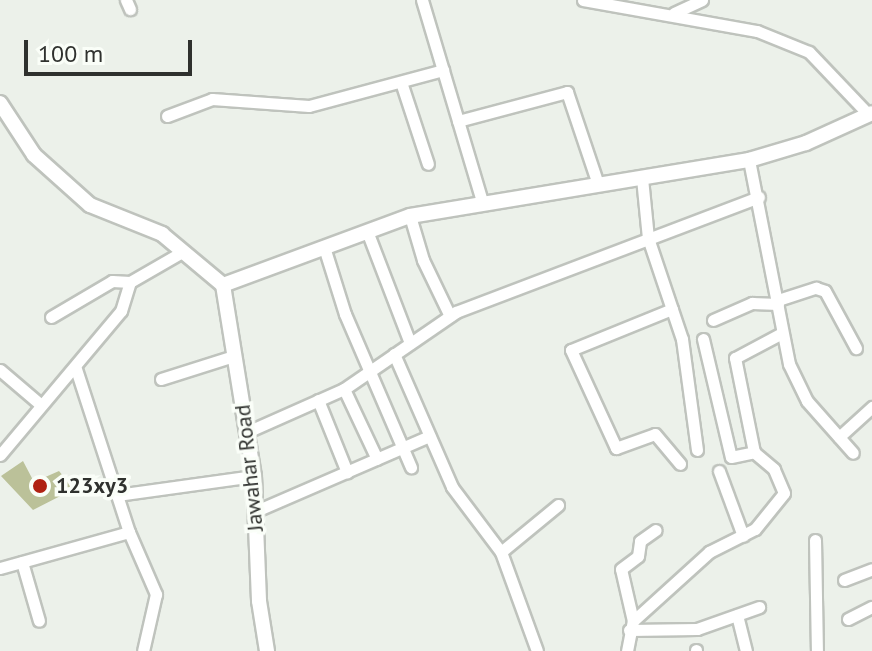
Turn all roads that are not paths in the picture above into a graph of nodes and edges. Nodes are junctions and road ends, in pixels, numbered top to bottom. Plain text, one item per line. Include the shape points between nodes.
1 (422, 0) edge
2 (583, 0) edge
3 (702, 0) edge
4 (639, 6) edge
5 (674, 13) junction
6 (443, 70) junction
7 (401, 82) junction
8 (0, 103) edge
9 (870, 114) edge
10 (167, 116) dead end
11 (458, 121) junction
12 (749, 160) junction
13 (428, 164) dead end
14 (642, 178) junction
15 (598, 184) junction
16 (759, 197) junction
17 (482, 201) junction
18 (410, 216) junction
19 (367, 231) junction
20 (648, 238) junction
21 (324, 247) junction
22 (184, 251) junction
23 (130, 282) junction
24 (223, 285) junction
25 (778, 302) junction
26 (672, 309) junction
27 (450, 316) junction
28 (51, 317) dead end
29 (713, 320) dead end
30 (782, 333) junction
31 (703, 339) dead end
32 (410, 343) junction
33 (856, 348) dead end
34 (394, 354) junction
35 (234, 356) junction
36 (76, 369) junction
37 (373, 369) junction
38 (0, 370) edge
39 (161, 379) dead end
40 (344, 389) junction
41 (318, 400) junction
42 (40, 404) junction
43 (872, 407) edge
44 (247, 432) junction
45 (429, 436) junction
46 (839, 437) junction
47 (402, 448) junction
48 (697, 450) dead end
49 (754, 452) junction
50 (853, 453) dead end
51 (0, 455) edge
52 (377, 459) junction
53 (680, 464) dead end
54 (411, 467) dead end
55 (719, 471) dead end
56 (347, 472) junction
57 (254, 476) junction
58 (117, 495) junction
59 (558, 505) dead end
60 (256, 511) junction
61 (656, 530) dead end
62 (129, 532) junction
63 (743, 536) junction
64 (815, 540) dead end
65 (501, 552) junction
66 (22, 562) junction
67 (0, 568) edge
68 (872, 569) edge
69 (844, 580) dead end
70 (759, 607) dead end
71 (872, 607) edge
72 (737, 615) junction
73 (848, 619) dead end
74 (39, 621) dead end
75 (631, 626) junction
76 (143, 651) edge
77 (267, 651) edge
78 (537, 651) edge
79 (627, 651) edge
80 (746, 651) edge
81 (817, 651) edge

1 - 6 street
2 - 4 street
3 - 5 street
4 - 5 street
5 - 9 street via 757,31 809,52
6 - 7 street
6 - 11 street
7 - 10 street via 309,106 212,99
7 - 13 street
8 - 22 street via 34,155 90,205 162,234
9 - 12 street via 806,143
11 - 15 street via 567,92
11 - 17 street
12 - 14 street
12 - 16 street
14 - 15 street
14 - 20 street
15 - 17 street
16 - 20 street
16 - 25 street
17 - 18 street
18 - 19 street
18 - 27 street via 423,260
19 - 21 street
19 - 32 street
20 - 26 street
20 - 27 street
21 - 24 street
21 - 37 street via 345,314
22 - 23 street
22 - 24 street
23 - 28 street via 106,284
23 - 36 street via 121,311
24 - 35 street, Jawahar Road
25 - 29 street via 752,303
25 - 30 street
25 - 33 street via 825,291
26 - 48 street via 682,339
26 - 53 street via 571,350 616,448 655,434
27 - 32 street
30 - 46 street via 797,383
30 - 49 street via 735,358
31 - 49 street via 731,457
32 - 34 street
34 - 37 street
34 - 45 street
35 - 39 street
35 - 44 street, Jawahar Road
36 - 42 street
36 - 58 street
37 - 40 street
37 - 47 street
38 - 42 street
40 - 41 street
40 - 52 street
41 - 44 street
41 - 56 street
42 - 51 street
43 - 46 street
44 - 57 street, Jawahar Road
45 - 47 street
45 - 65 street via 466,510
46 - 50 street
47 - 52 street
47 - 54 street
49 - 63 street via 774,469 784,493
52 - 56 street
55 - 63 street
56 - 60 street
57 - 58 street
57 - 60 street, Jawahar Road
58 - 62 street
59 - 65 street
60 - 77 street, Jawahar Road via 259,601
61 - 75 street via 640,541 638,556 621,569
62 - 66 street
62 - 76 street via 156,594
63 - 75 street via 709,552
64 - 81 street
65 - 78 street
66 - 67 street
66 - 74 street
68 - 69 street
70 - 72 street
71 - 73 street
72 - 75 street via 697,629
72 - 80 street
75 - 79 street

